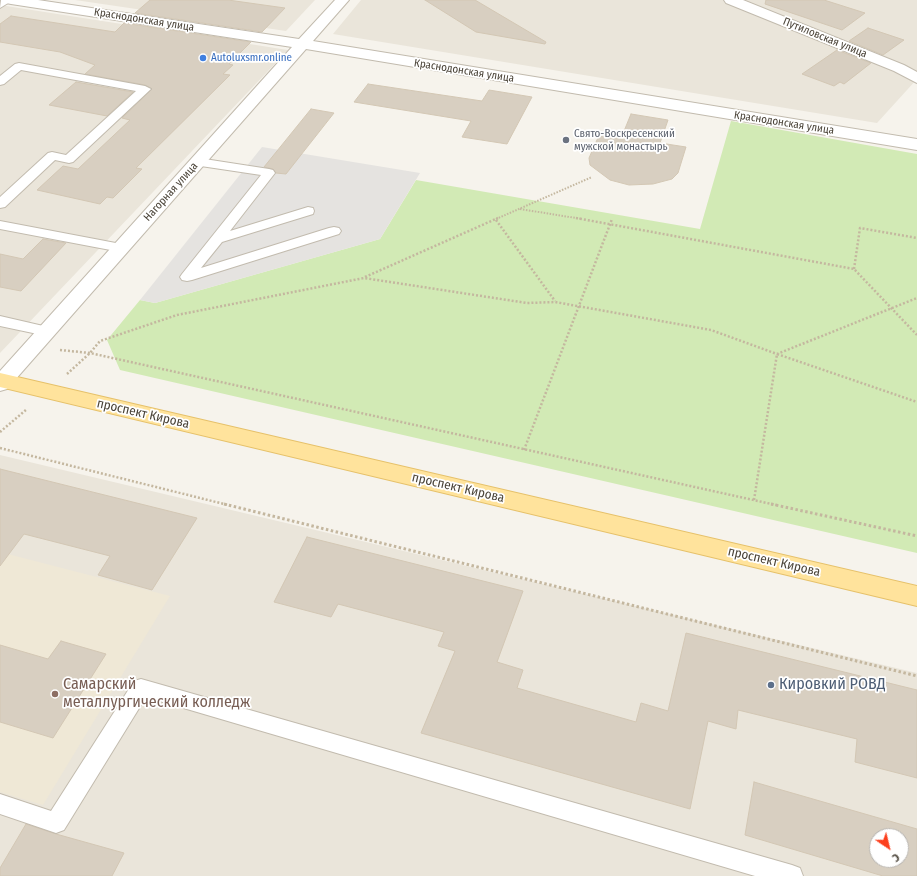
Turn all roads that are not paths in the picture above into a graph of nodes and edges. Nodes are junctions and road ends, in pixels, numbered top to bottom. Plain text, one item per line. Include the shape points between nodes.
1 (8, 0) edge
2 (12, 0) edge
3 (342, 0) edge
4 (731, 0) edge
5 (0, 5) edge
6 (303, 44) junction
7 (917, 78) edge
8 (0, 82) edge
9 (916, 144) edge
10 (198, 162) junction
11 (0, 204) edge
12 (308, 212) dead end
13 (0, 224) edge
14 (334, 231) dead end
15 (217, 239) junction
16 (121, 248) junction
17 (0, 321) edge
18 (47, 331) junction
19 (1, 381) edge
20 (917, 596) edge
21 (0, 804) edge
22 (792, 876) edge

1 - 5 lane
2 - 6 street, Краснодонская улица
3 - 6 street, Нагорная улица
4 - 7 street, Путиловская улица via 899,68
6 - 9 street, Краснодонская улица
6 - 10 street, Нагорная улица
8 - 11 lane via 20,66 145,89 69,159 52,156
10 - 15 lane via 269,173
10 - 16 street, Нагорная улица
12 - 15 lane
13 - 16 lane
14 - 15 lane via 187,277
16 - 18 street, Нагорная улица
17 - 18 lane
18 - 19 street, Нагорная улица
19 - 20 main road, проспект Кирова
21 - 22 lane via 56,823 141,687

